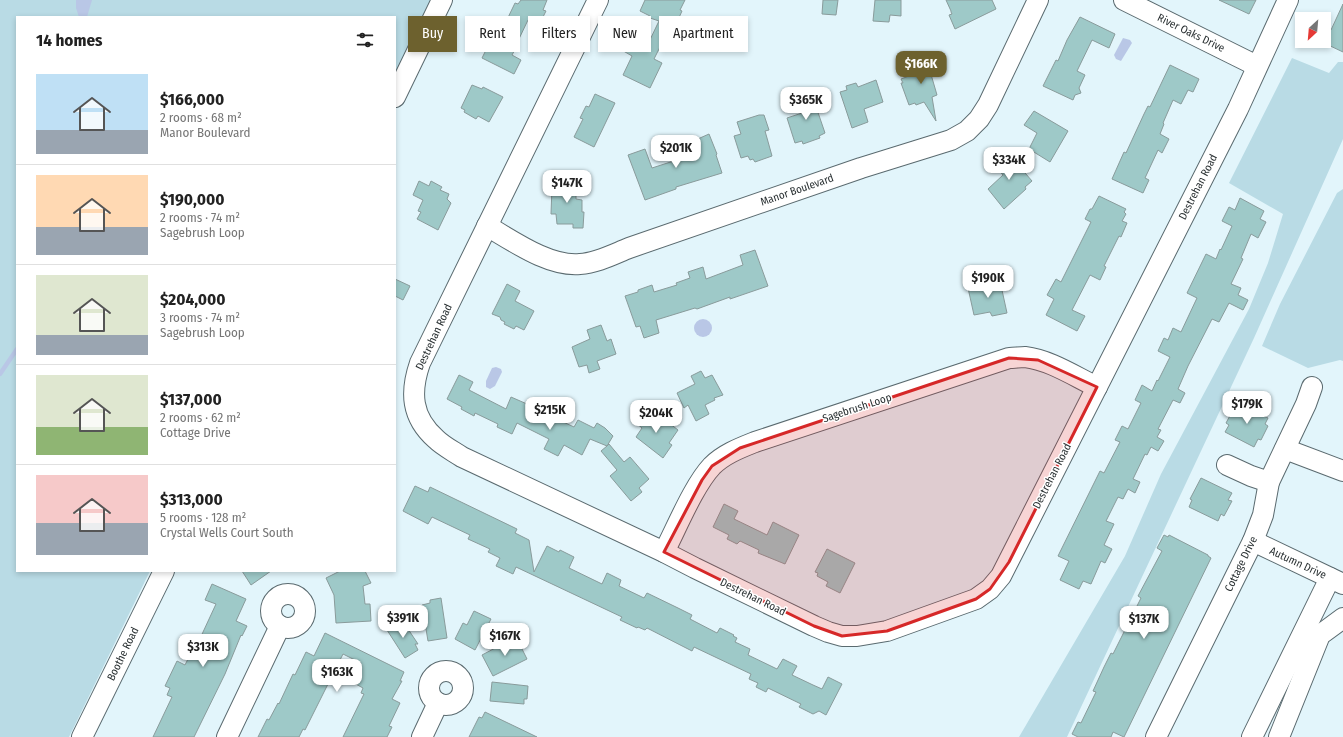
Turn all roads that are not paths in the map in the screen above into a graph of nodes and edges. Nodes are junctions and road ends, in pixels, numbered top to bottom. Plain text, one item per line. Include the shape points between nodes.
1 (442, 0) edge
2 (598, 0) edge
3 (1038, 0) edge
4 (1124, 0) edge
5 (1288, 0) edge
6 (1257, 66) junction
7 (396, 95) edge
8 (488, 226) junction
9 (1097, 387) junction
10 (1312, 387) dead end
11 (1285, 448) junction
12 (1227, 465) dead end
13 (1343, 471) edge
14 (1269, 482) junction
15 (1253, 541) junction
16 (664, 552) junction
17 (164, 572) edge
18 (1337, 581) edge
19 (1343, 618) edge
20 (280, 626) dead end
21 (438, 703) dead end
22 (82, 737) edge
23 (227, 737) edge
24 (422, 737) edge
25 (1156, 737) edge
26 (1252, 737) edge
27 (1279, 737) edge

1 - 7 street
2 - 8 street, Destrehan Road
3 - 8 street, Manor Boulevard via 979,120 952,140 861,168 601,259 580,264 558,263
4 - 6 street, River Oaks Drive
5 - 6 street, Destrehan Road
6 - 9 street, Destrehan Road via 1238,109
8 - 16 street, Destrehan Road via 420,363 415,379 414,396 425,428 436,440 462,457
9 - 16 street, Sagebrush Loop via 1038,360 1024,357 1009,358 755,442 725,456 712,466 693,495
9 - 16 street, Destrehan Road via 1001,576 990,589 976,599 887,631 842,636 814,626
10 - 11 street, Cottage Drive
11 - 13 street
11 - 14 street, Cottage Drive
12 - 14 street
14 - 15 street, Cottage Drive via 1263,515
15 - 18 street, Autumn Drive
15 - 25 street, Cottage Drive
17 - 22 street, Boothe Road
18 - 26 street
19 - 27 street via 1320,635
20 - 23 street
21 - 24 street

